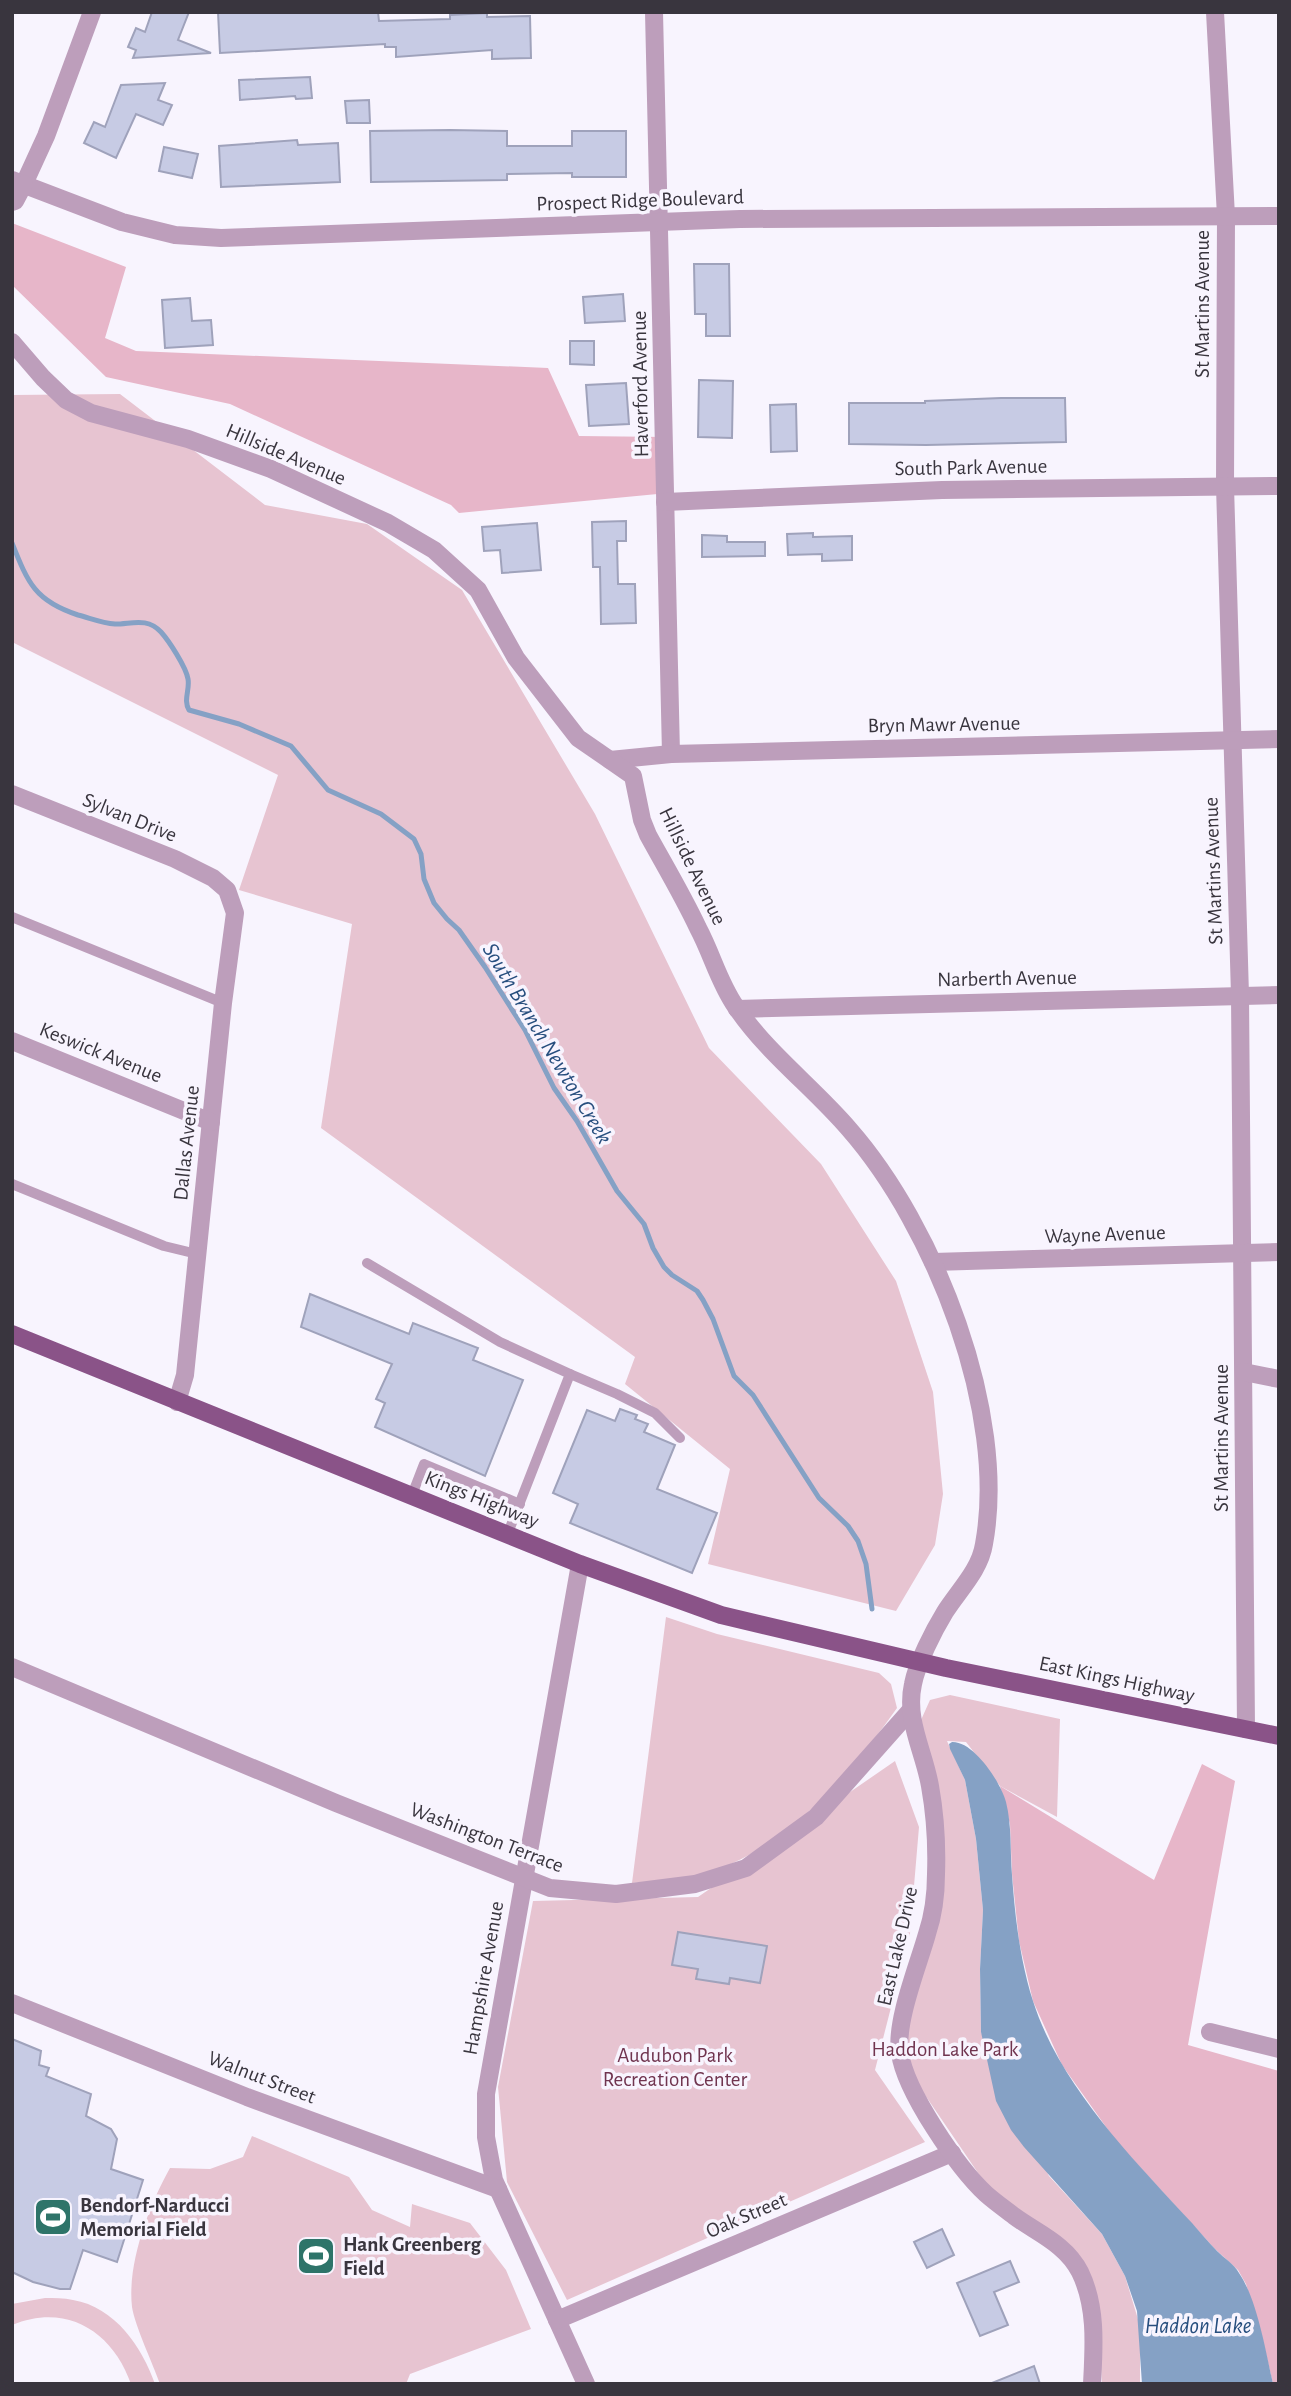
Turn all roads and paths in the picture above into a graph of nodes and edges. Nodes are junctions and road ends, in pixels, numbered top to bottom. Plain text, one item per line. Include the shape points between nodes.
1 (92, 12) edge
2 (654, 12) edge
3 (1215, 12) edge
4 (18, 182) edge
5 (12, 202) edge
6 (1226, 216) junction
7 (1279, 216) edge
8 (659, 222) junction
9 (14, 346) edge
10 (1224, 486) junction
11 (1279, 486) edge
12 (665, 502) junction
13 (1279, 739) edge
14 (1230, 740) junction
15 (671, 754) junction
16 (610, 760) junction
17 (12, 794) edge
18 (227, 890) joint
19 (12, 916) edge
20 (1240, 995) junction
21 (1279, 995) edge
22 (223, 1003) junction
23 (737, 1009) junction
24 (12, 1041) edge
25 (211, 1122) junction
26 (12, 1184) edge
27 (1279, 1252) edge
28 (1241, 1253) junction
29 (197, 1254) junction
30 (933, 1262) junction
31 (367, 1263) dead end
32 (12, 1334) edge
33 (1244, 1372) junction
34 (570, 1374) junction
35 (1279, 1379) edge
36 (177, 1402) junction
37 (680, 1438) dead end
38 (412, 1495) junction
39 (520, 1504) junction
40 (508, 1533) junction
41 (580, 1564) junction
42 (922, 1660) junction
43 (12, 1667) edge
44 (946, 1668) joint
45 (910, 1711) junction
46 (1246, 1729) junction
47 (1279, 1736) edge
48 (523, 1877) junction
49 (12, 2003) edge
50 (1210, 2032) dead end
51 (1279, 2049) edge
52 (952, 2153) junction
53 (498, 2189) junction
54 (557, 2320) junction
55 (586, 2384) edge
56 (1092, 2384) edge

1 - 4 street via 46,136
2 - 8 street, Haverford Avenue
3 - 6 street, St Martins Avenue
4 - 5 street
4 - 8 street, Prospect Ridge Boulevard via 121,222 175,235 221,238
6 - 7 street, Prospect Ridge Boulevard
6 - 8 street, Prospect Ridge Boulevard
6 - 10 street, St Martins Avenue
8 - 12 street, Haverford Avenue
9 - 16 street, Hillside Avenue via 66,400 91,413 188,439 271,469 435,550 478,590 516,658 578,738
10 - 11 street, South Park Avenue
10 - 12 street, South Park Avenue via 942,490
10 - 14 street, St Martins Avenue
12 - 15 street, Haverford Avenue
13 - 14 street, Bryn Mawr Avenue
14 - 15 street, Bryn Mawr Avenue
14 - 20 street, St Martins Avenue
15 - 16 street, Bryn Mawr Avenue
16 - 23 street, Hillside Avenue via 633,775 648,835
17 - 18 street, Sylvan Drive via 175,859
18 - 22 street, Dallas Avenue via 235,913
19 - 22 lane
20 - 21 street, Narberth Avenue
20 - 23 street, Narberth Avenue
20 - 28 street, St Martins Avenue
22 - 25 street, Dallas Avenue
23 - 30 street, Hillside Avenue via 850,1130 906,1210
24 - 25 street, Keswick Avenue
25 - 29 street, Dallas Avenue
26 - 29 lane via 164,1246
27 - 28 street, Wayne Avenue
28 - 30 street, Wayne Avenue
28 - 33 street, St Martins Avenue
29 - 36 street, Dallas Avenue via 185,1375
30 - 42 street, Hillside Avenue via 964,1342 982,1416 988,1514 984,1550
31 - 34 lane via 500,1342
32 - 36 main road, Kings Highway
33 - 35 street
33 - 46 street, St Martins Avenue
34 - 37 lane via 655,1413
34 - 39 lane
36 - 38 main road, Kings Highway
38 - 39 lane via 424,1464
38 - 40 main road, Kings Highway
39 - 40 lane
40 - 41 main road, Kings Highway
41 - 42 main road, Kings Highway via 721,1615
41 - 48 street, Hampshire Avenue
42 - 44 main road, Kings Highway
42 - 45 street, East Lake Drive via 913,1681
43 - 48 street, Washington Terrace
44 - 46 main road, East Kings Highway
45 - 48 street, Washington Terrace via 816,1817 746,1868 695,1884 616,1894 550,1888
45 - 52 street, East Lake Drive via 930,1786 936,1875 929,1928 905,2006 898,2048 904,2073
46 - 47 main road, East Kings Highway
48 - 53 street, Hampshire Avenue via 486,2094 486,2137
49 - 53 street, Walnut Street via 247,2097
50 - 51 street
52 - 54 street, Oak Street
52 - 56 street, East Lake Drive via 985,2193 1056,2242 1077,2267 1093,2315
53 - 54 street, Hampshire Avenue
54 - 55 street, Hampshire Avenue

